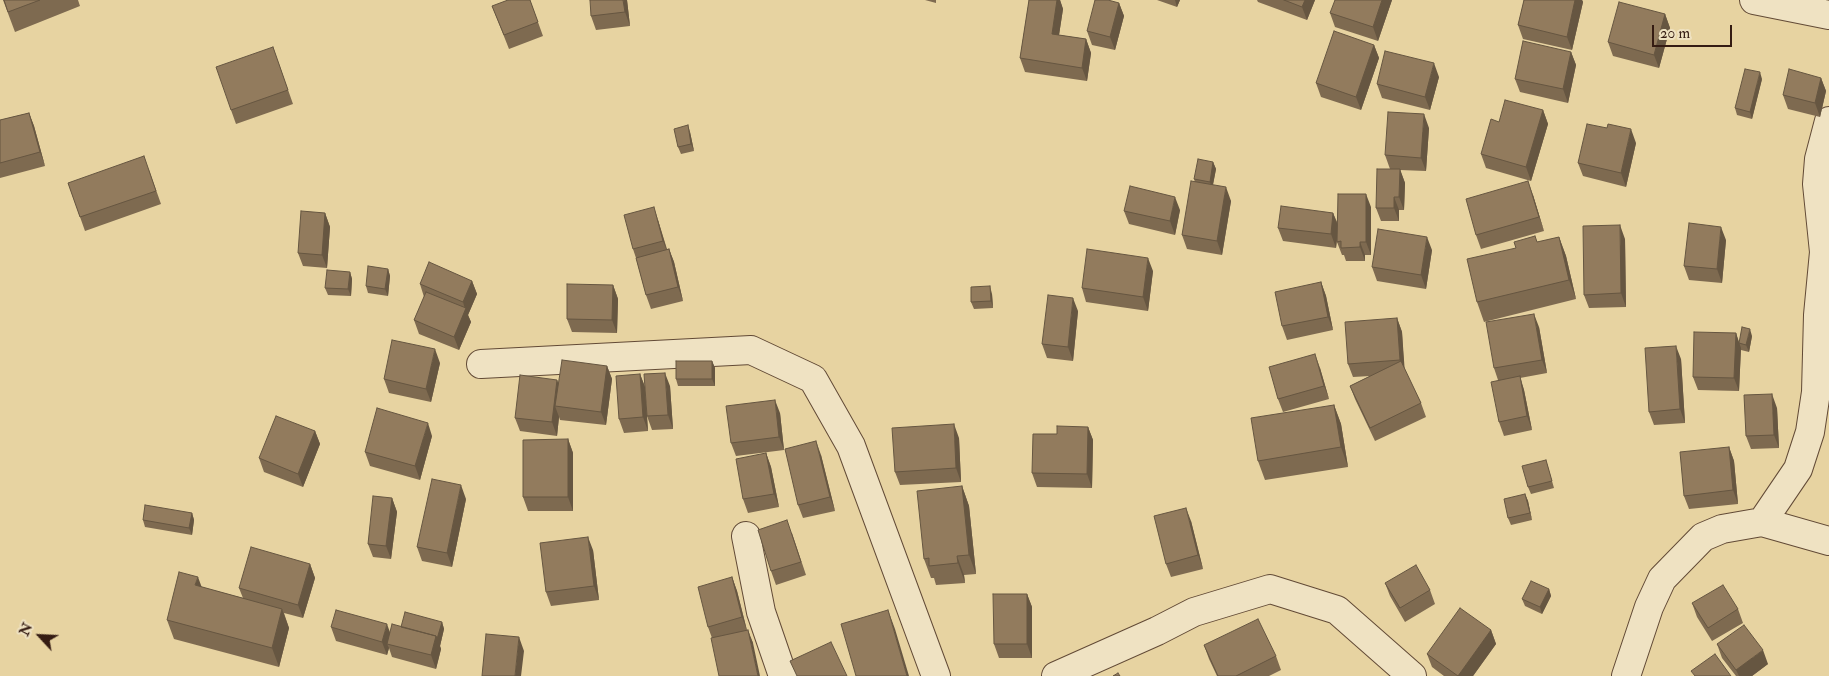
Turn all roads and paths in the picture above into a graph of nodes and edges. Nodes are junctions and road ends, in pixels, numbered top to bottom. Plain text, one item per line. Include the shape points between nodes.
1 (1754, 0) edge
2 (1829, 15) edge
3 (1829, 121) edge
4 (482, 364) dead end
5 (1762, 522) junction
6 (746, 536) dead end
7 (1829, 541) edge
8 (783, 676) edge
9 (936, 676) edge
10 (1056, 676) edge
11 (1412, 676) edge
12 (1626, 676) edge

1 - 2 street
3 - 5 street via 1819,159 1817,184 1824,252 1816,392 1810,432 1798,469
4 - 9 street via 751,350 813,379 851,446
5 - 7 street
5 - 12 street via 1722,529 1703,537 1662,579
6 - 8 street via 761,612
10 - 11 street via 1194,612 1270,590 1338,610

